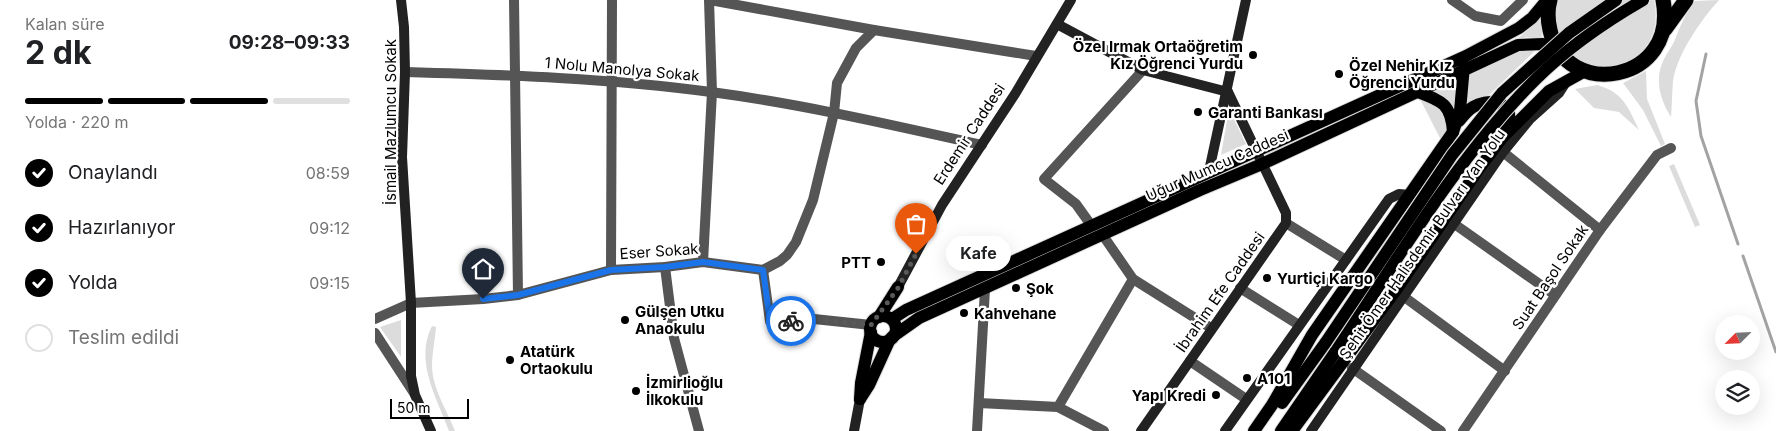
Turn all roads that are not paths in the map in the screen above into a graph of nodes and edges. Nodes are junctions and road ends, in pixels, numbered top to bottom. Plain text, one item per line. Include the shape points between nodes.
1 (401, 0) edge
2 (514, 0) edge
3 (612, 0) edge
4 (710, 0) edge
5 (1071, 0) edge
6 (1246, 0) edge
7 (1452, 0) edge
8 (1523, 0) edge
9 (1549, 0) edge
10 (1616, 0) edge
11 (1643, 0) edge
12 (1663, 0) edge
13 (1686, 0) edge
14 (1057, 24) junction
15 (874, 30) junction
16 (1664, 30) junction
17 (1559, 50) junction
18 (1037, 56) junction
19 (1466, 56) junction
20 (1143, 70) junction
21 (1464, 71) junction
22 (1585, 71) junction
23 (405, 72) junction
24 (515, 75) junction
25 (1566, 81) junction
26 (612, 82) junction
27 (712, 92) junction
28 (1228, 92) junction
29 (1418, 92) junction
30 (834, 113) junction
31 (1456, 126) junction
32 (1503, 137) junction
33 (982, 145) junction
34 (1671, 148) dead end
35 (1255, 150) junction
36 (1503, 152) junction
37 (1262, 164) junction
38 (1209, 171) junction
39 (1409, 195) junction
40 (1286, 223) junction
41 (1453, 223) junction
42 (1091, 225) junction
43 (1600, 230) junction
44 (1103, 234) junction
45 (1346, 260) junction
46 (703, 262) junction
47 (665, 267) junction
48 (611, 270) junction
49 (763, 270) junction
50 (1133, 279) junction
51 (898, 288) joint
52 (1241, 288) junction
53 (985, 289) junction
54 (518, 295) junction
55 (1555, 295) junction
56 (1403, 296) junction
57 (411, 303) junction
58 (375, 319) edge
59 (880, 322) junction
60 (1299, 325) junction
61 (1211, 328) junction
62 (375, 333) edge
63 (891, 338) junction
64 (1190, 361) junction
65 (1352, 368) junction
66 (1505, 371) junction
67 (415, 395) junction
68 (860, 399) junction
69 (1247, 399) junction
70 (979, 403) junction
71 (1057, 408) junction
72 (431, 431) edge
73 (699, 431) edge
74 (853, 431) edge
75 (977, 431) edge
76 (1104, 431) edge
77 (1141, 431) edge
78 (1225, 431) edge
79 (1254, 431) edge
80 (1262, 431) edge
81 (1281, 431) edge
82 (1292, 431) edge
83 (1311, 431) edge
84 (1441, 431) edge
85 (1463, 431) edge

1 - 23 street, İsmail Mazlumcu Sokak
2 - 24 street
3 - 26 street
4 - 15 street
4 - 27 street
5 - 14 street, Erdemir Caddesi
6 - 28 street
7 - 8 street via 1475,16 1501,21
9 - 17 highway via 1548,20
9 - 19 main road, Uğur Mumcu Caddesi via 1519,28
10 - 80 main road, bridge via 1569,34 1503,93 1452,156
11 - 81 main road, bridge via 1536,78 1491,127
12 - 16 highway
13 - 16 highway
14 - 18 street, Erdemir Caddesi
14 - 20 street
15 - 18 street
15 - 30 street via 846,63 837,83
16 - 22 highway via 1648,58 1636,67 1608,75
17 - 21 main road, Uğur Mumcu Caddesi via 1543,44 1517,45
17 - 22 highway
18 - 33 street, Erdemir Caddesi
19 - 21 main road
19 - 35 main road, Uğur Mumcu Caddesi
20 - 28 street
20 - 42 street via 1044,179 1076,204
21 - 29 main road, Uğur Mumcu Caddesi
21 - 31 main road
22 - 25 main road
23 - 24 street, 1 Nolu Manolya Sokak
23 - 57 street, İsmail Mazlumcu Sokak via 402,157
24 - 26 street, 1 Nolu Manolya Sokak
24 - 54 street
25 - 32 main road via 1549,91
25 - 36 street, Şehit Ömer Halisdemir Bulvarı Yan Yolu via 1559,93
26 - 27 street, 1 Nolu Manolya Sokak
26 - 48 street
27 - 30 street, 1 Nolu Manolya Sokak
27 - 46 street
28 - 35 street
28 - 38 street
29 - 31 main road via 1447,106
29 - 37 main road, Uğur Mumcu Caddesi
30 - 33 street
30 - 49 street via 813,200 796,242 787,255
31 - 32 main road via 1474,106 1491,101 1502,103 1509,120
31 - 39 main road
32 - 82 main road
33 - 51 street, Erdemir Caddesi via 942,205
34 - 43 street, Suat Başol Sokak via 1657,155
35 - 37 street
35 - 38 main road, Uğur Mumcu Caddesi
36 - 41 street, Şehit Ömer Halisdemir Bulvarı Yan Yolu
36 - 43 street
37 - 40 street via 1285,213
37 - 44 main road, Uğur Mumcu Caddesi
38 - 42 main road, Uğur Mumcu Caddesi
39 - 45 street via 1392,196
39 - 79 main road via 1312,335
40 - 45 street
40 - 52 street, İbrahim Efe Caddesi
41 - 55 street
41 - 56 street, Şehit Ömer Halisdemir Bulvarı Yan Yolu
42 - 59 main road, Uğur Mumcu Caddesi
43 - 55 street, Suat Başol Sokak
44 - 50 street
44 - 53 main road, Uğur Mumcu Caddesi
45 - 60 street
46 - 47 street, Eser Sokak
46 - 49 street, Eser Sokak
47 - 48 street, Eser Sokak
47 - 73 street via 674,338
48 - 54 street, Eser Sokak
49 - 59 street via 770,321
50 - 61 street
50 - 71 street
51 - 59 main road, Erdemir Caddesi
52 - 60 street
52 - 61 street, İbrahim Efe Caddesi
53 - 63 main road, Uğur Mumcu Caddesi via 919,318
53 - 70 street
54 - 57 street, Eser Sokak
55 - 66 street, Suat Başol Sokak
56 - 65 street, Şehit Ömer Halisdemir Bulvarı Yan Yolu
56 - 66 street
57 - 58 street
57 - 67 street, İsmail Mazlumcu Sokak via 410,357
59 - 63 main road, Erdemir Caddesi via 895,326
59 - 63 main road via 878,340
59 - 68 main road, Erdemir Caddesi via 861,383
60 - 69 street
61 - 64 street, İbrahim Efe Caddesi
62 - 67 street
63 - 68 main road, Erdemir Caddesi
64 - 69 street
64 - 77 street, İbrahim Efe Caddesi
65 - 83 street, Şehit Ömer Halisdemir Bulvarı Yan Yolu
65 - 84 street
66 - 85 street, Suat Başol Sokak
67 - 72 street, İsmail Mazlumcu Sokak
68 - 74 street, Erdemir Caddesi
69 - 78 street
70 - 71 street
70 - 75 street
71 - 76 street

